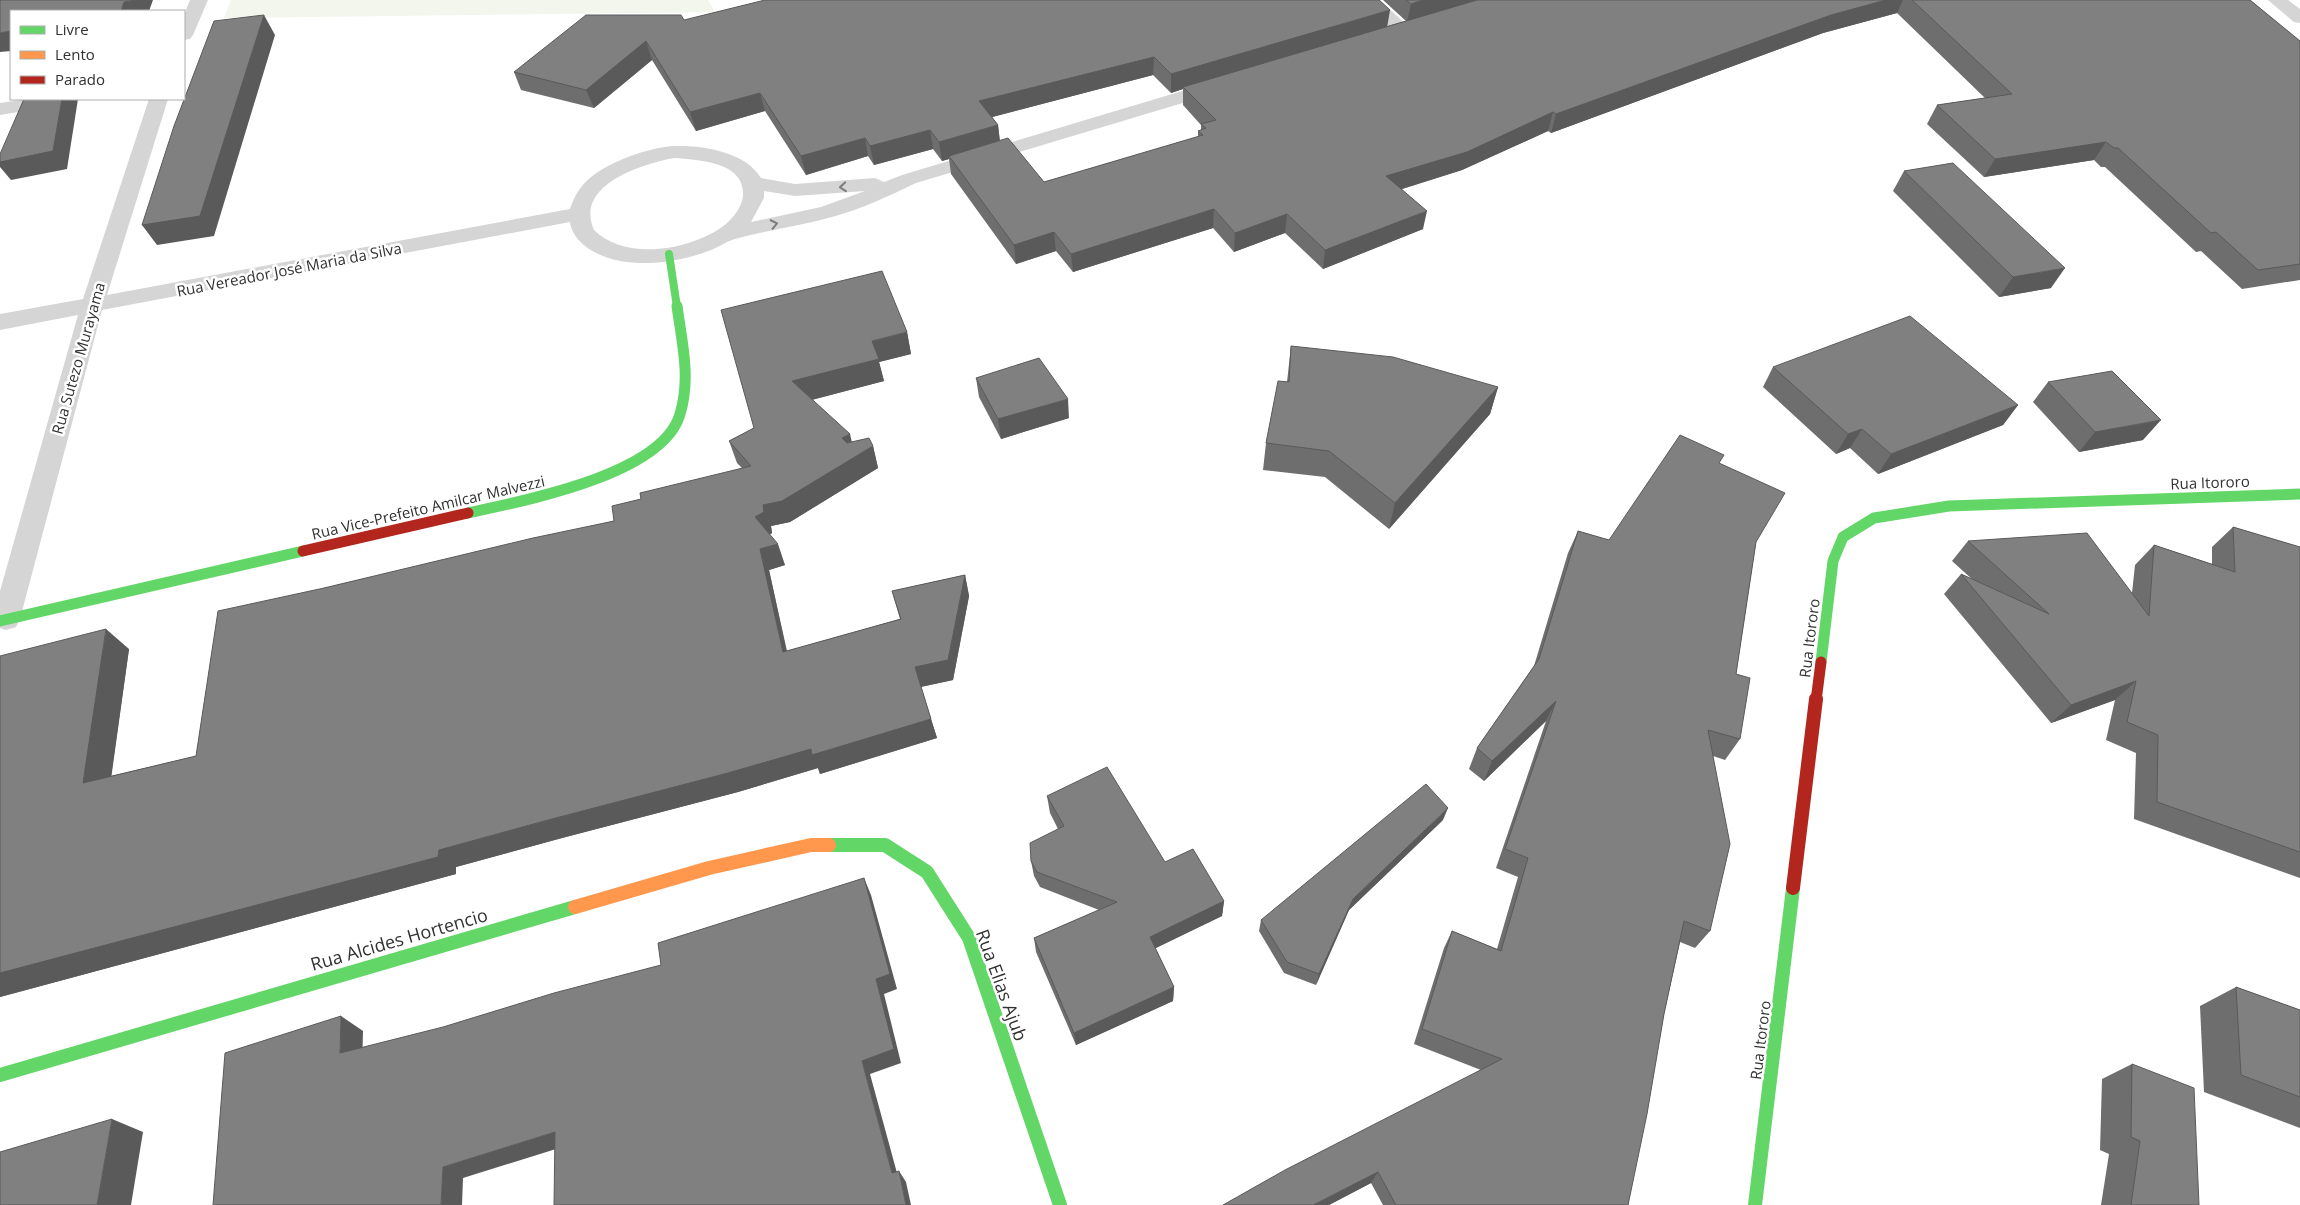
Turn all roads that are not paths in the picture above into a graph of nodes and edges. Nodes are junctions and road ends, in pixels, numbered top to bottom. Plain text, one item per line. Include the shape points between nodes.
1 (199, 0) edge
2 (1369, 0) edge
3 (2277, 0) edge
4 (2300, 18) edge
5 (1423, 25) edge
6 (1404, 30) junction
7 (185, 32) edge
8 (1385, 36) edge
9 (1233, 82) edge
10 (53, 100) edge
11 (158, 100) edge
12 (0, 108) edge
13 (909, 179) junction
14 (753, 183) junction
15 (578, 214) junction
16 (726, 234) junction
17 (669, 254) junction
18 (92, 306) junction
19 (0, 322) edge
20 (2300, 494) edge
21 (3, 620) edge
22 (811, 845) joint
23 (0, 1075) edge
24 (1060, 1205) edge
25 (1755, 1205) edge

1 - 7 street
2 - 6 street
3 - 4 street
5 - 6 street
6 - 8 street
9 - 13 street
10 - 12 street
11 - 18 street, Rua Sutezo Murayama
13 -> 14 street via 818,190
16 -> 13 street via 826,212 864,200
14 - 15 street via 743,168 725,158 674,152 646,157 620,167 598,181 584,198
14 - 16 street via 754,200 745,217
15 - 17 street via 582,230 595,243 615,252 641,256
15 - 18 street, Rua Vereador José Maria da Silva
16 - 17 street via 700,247
17 - 21 street, Rua Vice-Prefeito Amilcar Malvezzi via 687,374 680,416 664,442 635,463 547,495
18 - 19 street, Rua Vereador José Maria da Silva
18 - 21 street, Rua Sutezo Murayama
20 - 25 street, Rua Itororo via 1949,506 1874,518 1844,537 1833,561
22 - 23 street, Rua Alcides Hortencio via 709,868 559,910
22 - 24 street, Rua Elias Ajub via 885,845 927,872 969,938

